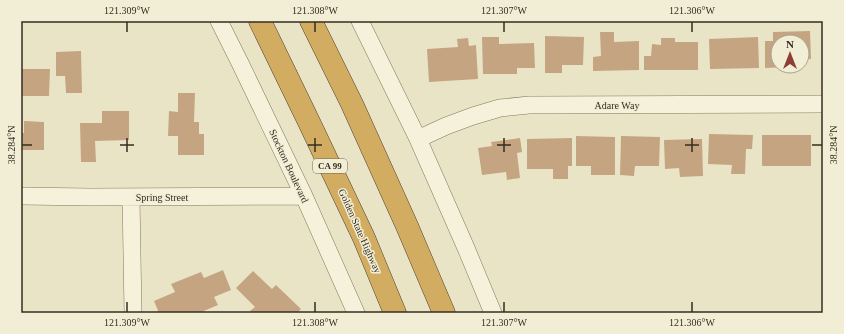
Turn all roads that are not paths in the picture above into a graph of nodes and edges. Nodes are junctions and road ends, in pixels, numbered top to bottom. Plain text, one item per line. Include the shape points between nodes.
1 (219, 21) edge
2 (260, 21) edge
3 (311, 21) edge
4 (360, 21) edge
5 (823, 104) edge
6 (418, 139) junction
7 (21, 196) edge
8 (304, 196) junction
9 (131, 197) junction
10 (133, 313) edge
11 (356, 313) edge
12 (395, 313) edge
13 (444, 313) edge
14 (493, 313) edge

1 - 8 street, Stockton Boulevard
2 - 12 highway, Golden State Highway / CA 99 via 364,238
3 - 13 highway via 352,104
4 - 6 street
5 - 6 street, Adare Way via 529,105 500,108 480,114
6 - 14 street
7 - 9 street, Spring Street
8 - 9 street, Spring Street
8 - 11 street, Stockton Boulevard
9 - 10 street

